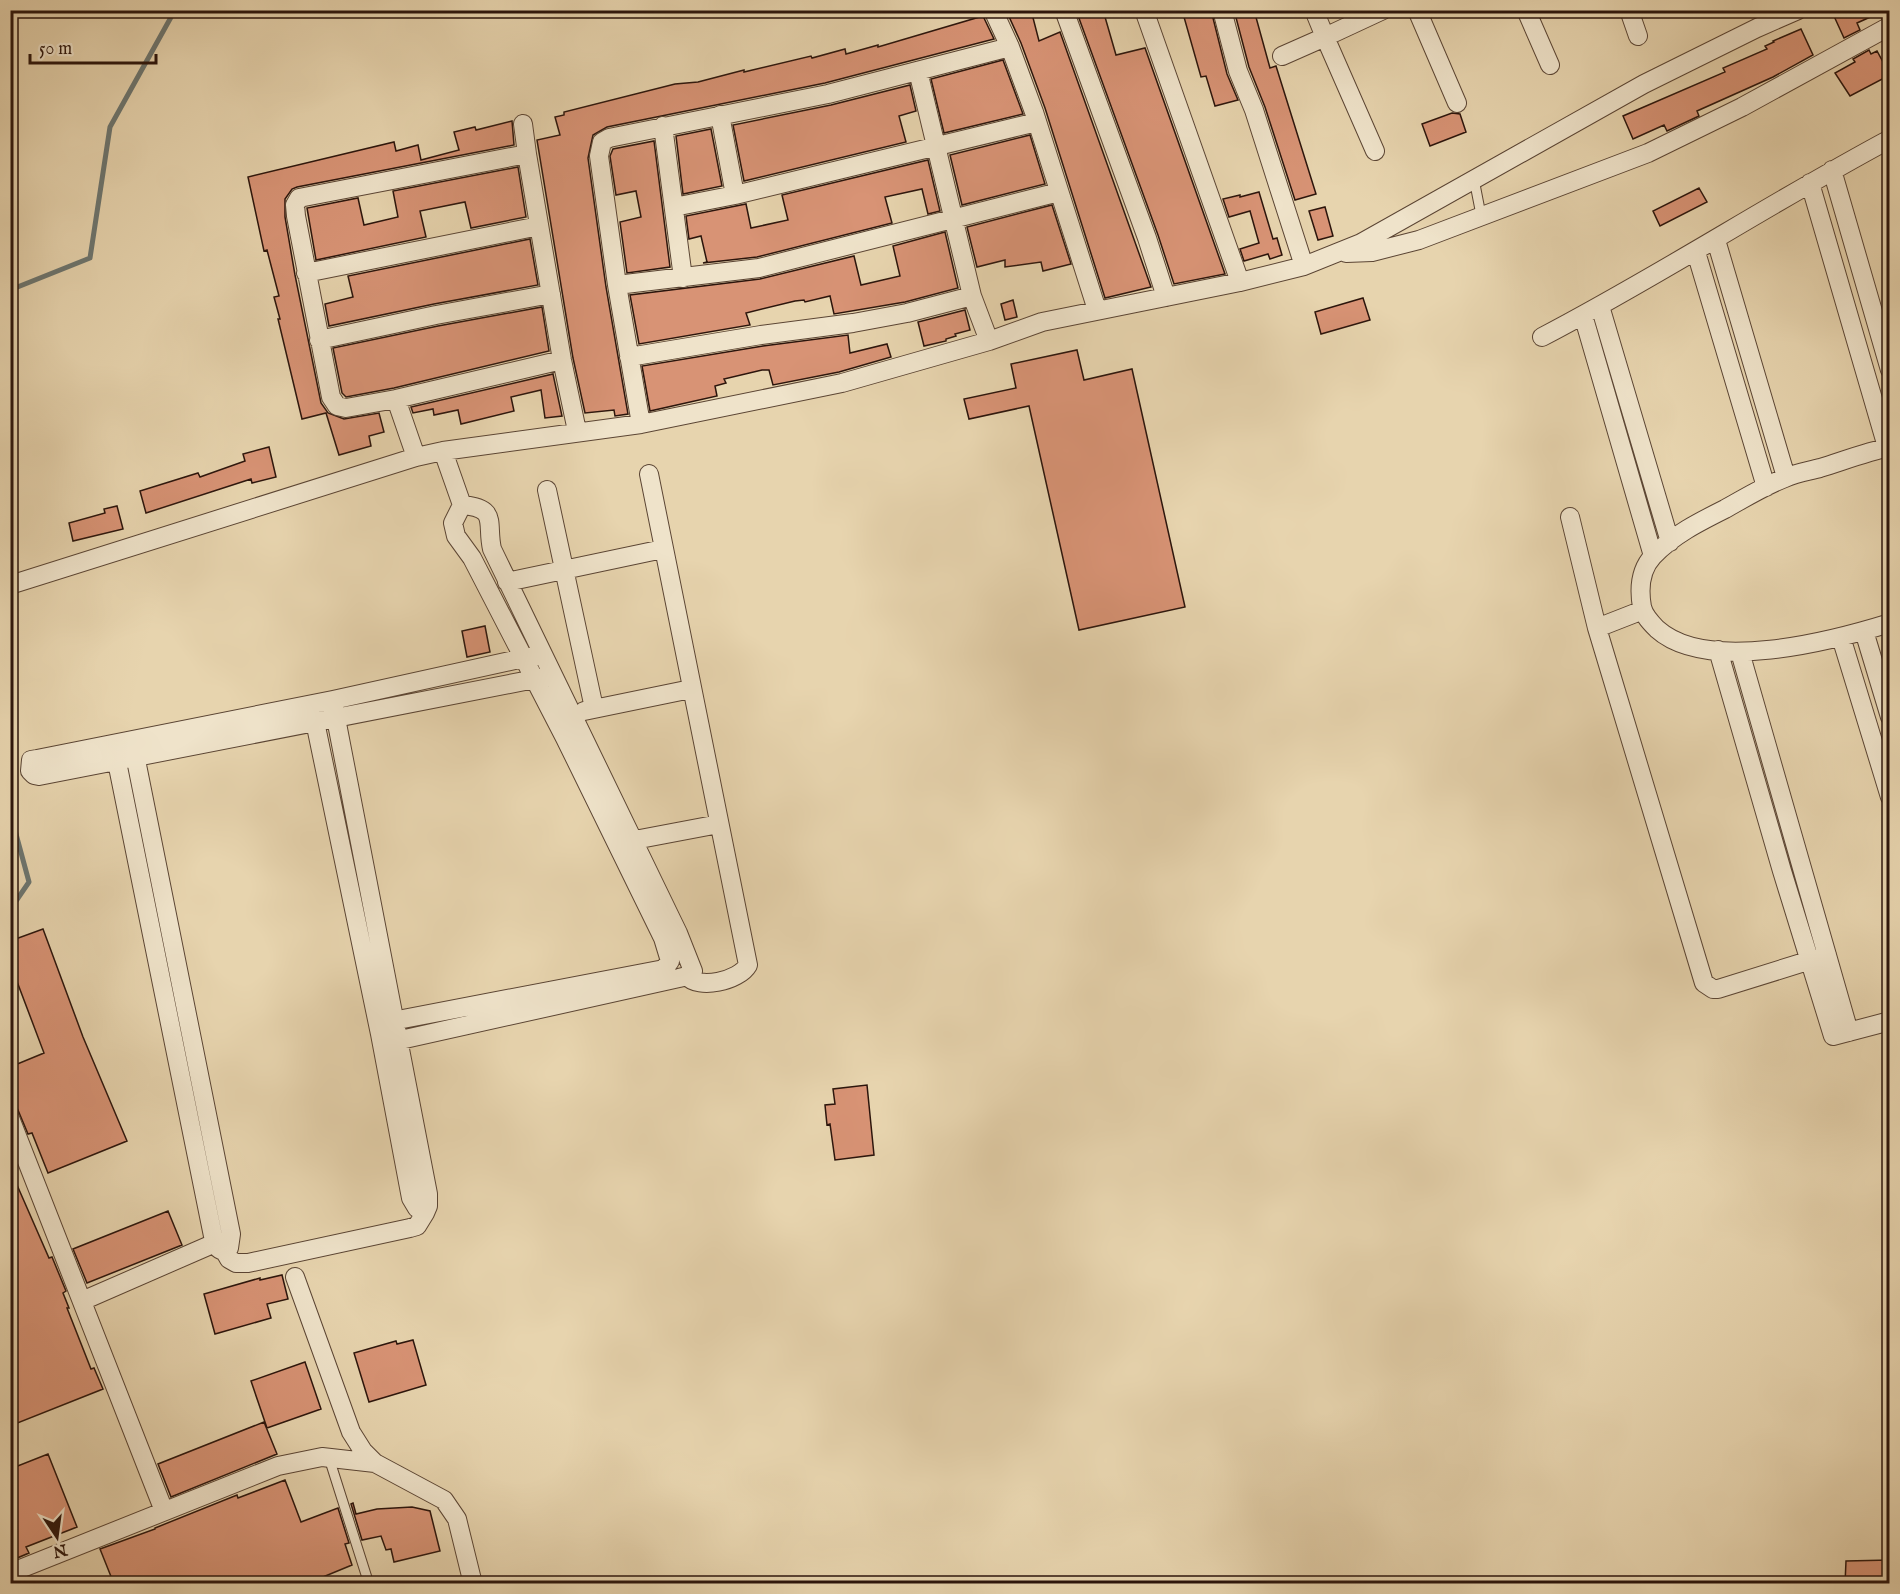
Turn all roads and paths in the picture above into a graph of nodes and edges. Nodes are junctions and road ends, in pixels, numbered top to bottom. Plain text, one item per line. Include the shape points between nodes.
1 (993, 10) edge
2 (1064, 10) edge
3 (1144, 10) edge
4 (1222, 10) edge
5 (1314, 10) edge
6 (1383, 10) edge
7 (1417, 10) edge
8 (1526, 10) edge
9 (1629, 10) edge
10 (1798, 10) edge
11 (1890, 26) edge
12 (1638, 36) dead end
13 (1325, 37) junction
14 (1010, 47) junction
15 (1282, 56) dead end
16 (1550, 65) dead end
17 (918, 71) junction
18 (1457, 104) dead end
19 (720, 115) junction
20 (1037, 122) junction
21 (523, 124) dead end
22 (663, 126) junction
23 (1890, 139) edge
24 (935, 146) junction
25 (1375, 151) dead end
26 (527, 154) junction
27 (1832, 170) junction
28 (1474, 179) junction
29 (1810, 183) junction
30 (1059, 192) junction
31 (735, 195) junction
32 (674, 207) junction
33 (1481, 215) junction
34 (954, 218) junction
35 (539, 226) junction
36 (1716, 240) junction
37 (1696, 252) junction
38 (1336, 254) junction
39 (1304, 266) junction
40 (306, 273) junction
41 (683, 278) junction
42 (1240, 282) junction
43 (617, 285) junction
44 (551, 294) junction
45 (972, 296) junction
46 (1166, 297) junction
47 (1600, 306) junction
48 (1097, 310) junction
49 (1583, 315) junction
50 (1542, 336) dead end
51 (319, 340) junction
52 (989, 341) junction
53 (629, 357) junction
54 (562, 360) junction
55 (1890, 370) edge
56 (396, 399) junction
57 (641, 424) junction
58 (577, 431) junction
59 (1888, 447) edge
60 (443, 451) junction
61 (416, 456) junction
62 (649, 474) dead end
63 (1786, 477) junction
64 (1766, 487) junction
65 (547, 490) dead end
66 (462, 505) junction
67 (1570, 517) dead end
68 (1670, 542) junction
69 (663, 549) junction
70 (1653, 556) junction
71 (564, 570) junction
72 (507, 582) junction
73 (10, 585) edge
74 (1642, 610) junction
75 (1890, 623) edge
76 (1597, 627) junction
77 (1864, 631) junction
78 (1841, 637) junction
79 (1718, 650) junction
80 (1740, 652) junction
81 (542, 654) junction
82 (524, 659) junction
83 (543, 676) junction
84 (691, 689) junction
85 (594, 708) junction
86 (335, 709) junction
87 (313, 713) junction
88 (563, 716) junction
89 (1890, 717) edge
90 (133, 749) junction
91 (1890, 797) edge
92 (719, 824) junction
93 (625, 842) junction
94 (1827, 955) junction
95 (1809, 960) junction
96 (687, 976) junction
97 (1890, 1021) edge
98 (386, 1022) junction
99 (1841, 1034) junction
100 (390, 1043) junction
101 (10, 1118) edge
102 (220, 1248) junction
103 (295, 1277) dead end
104 (82, 1301) junction
105 (329, 1458) junction
106 (375, 1463) junction
107 (164, 1511) junction
108 (10, 1573) edge
109 (367, 1583) edge
110 (473, 1584) edge

1 - 14 street
2 - 46 street
3 - 42 street
4 - 39 street via 1238,71
5 - 13 street
6 - 13 street
7 - 18 street
8 - 16 street
9 - 12 street
10 - 28 street via 1644,84
11 - 33 street via 1648,153
13 - 15 street
13 - 25 street
14 - 17 street
14 - 20 street
17 - 19 street
17 - 24 street
19 - 22 street
19 - 31 street
20 - 24 street
20 - 30 street
21 - 26 street
22 - 32 street
22 - 43 street via 609,138 599,149
23 - 27 street
24 - 31 street
24 - 34 street
26 - 35 street
26 - 40 street via 299,198 295,205
27 - 29 street
27 - 55 street
28 - 33 lane
28 - 38 street
29 - 36 street
29 - 59 street
30 - 34 street
30 - 48 street
31 - 32 street
32 - 41 street
33 - 38 street via 1398,247
34 - 41 street via 759,268
34 - 45 street
35 - 40 street
35 - 44 street
36 - 37 street
36 - 63 street
37 - 47 street
37 - 64 street
38 - 39 street
39 - 42 street
40 - 51 street
41 - 43 street
42 - 46 street
43 - 53 street
44 - 51 street
44 - 54 street
45 - 52 street
45 - 53 street via 853,323
46 - 48 street
47 - 49 street
47 - 68 street
48 - 52 street via 1042,322
49 - 50 street
49 - 70 street
51 - 56 street via 330,397 337,406 346,408
52 - 57 street via 842,383
53 - 57 street
54 - 56 street
54 - 58 street
56 - 61 street
57 - 58 street
58 - 60 street
59 - 63 street
60 - 61 street
60 - 66 street
61 - 73 street
62 - 69 street
63 - 64 street
64 - 68 street via 1685,529
65 - 71 street
66 - 72 street via 481,508 489,517 492,549
66 - 82 street via 453,523 456,536 472,558
67 - 76 street
68 - 70 street
69 - 71 street
69 - 84 street
70 - 74 street via 1640,586
71 - 72 street
71 - 85 street
72 - 81 street
74 - 76 street
74 - 79 street via 1665,636 1684,645
75 - 77 street
76 - 95 street via 1704,982 1718,989
77 - 78 street
77 - 89 street
78 - 80 street via 1781,650
78 - 91 street
79 - 80 street
79 - 95 street
80 - 94 street
81 - 82 street
81 - 83 street
82 - 83 street
82 - 86 street
83 - 86 street
83 - 88 street
84 - 85 street
84 - 92 street
85 - 88 street
86 - 87 street
86 - 98 street
87 - 90 street
87 - 98 street
88 - 93 street
90 - 102 street via 231,1234 230,1248
90 - 102 street via 115,753
92 - 93 street
92 - 96 street via 748,965 744,972 720,981 697,983
93 - 96 street via 690,959 693,971
93 - 98 street via 669,951 670,961 664,969
94 - 95 street
94 - 99 street
95 - 99 street
96 - 100 street
97 - 99 street
98 - 100 street
100 - 102 street via 428,1194 428,1206 417,1226 248,1263 236,1263
101 - 104 street
102 - 104 street
103 - 106 street via 351,1432
104 - 107 street
105 - 106 street
105 - 107 street via 278,1466
105 - 109 lane
106 - 110 street via 444,1500 457,1519
107 - 108 street

